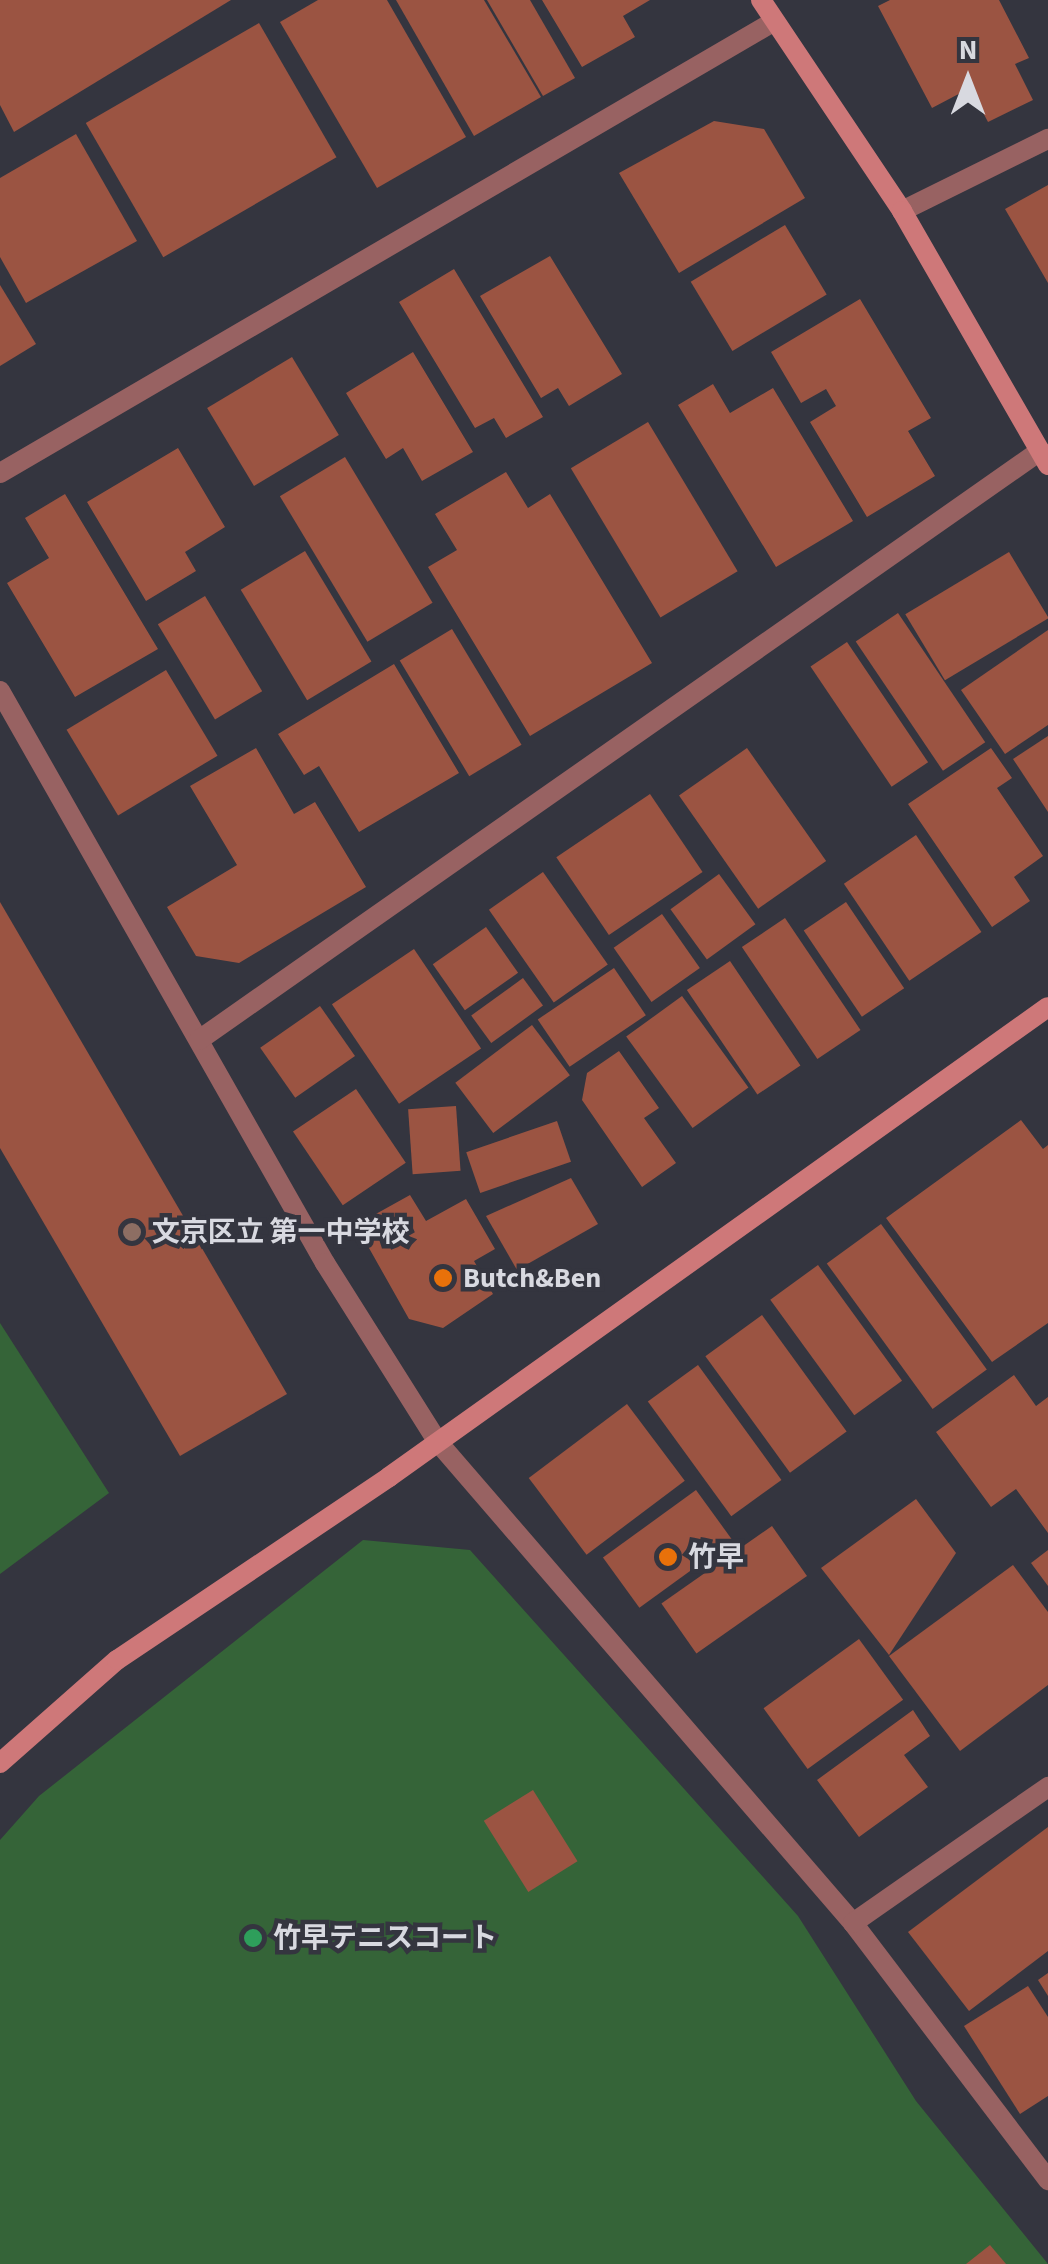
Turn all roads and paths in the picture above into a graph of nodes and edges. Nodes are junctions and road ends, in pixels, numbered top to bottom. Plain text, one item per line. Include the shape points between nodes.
1 (761, 0) edge
2 (773, 22) junction
3 (1048, 139) edge
4 (902, 211) junction
5 (1044, 458) edge
6 (0, 473) edge
7 (0, 691) edge
8 (1048, 1007) edge
9 (198, 1040) junction
10 (437, 1441) junction
11 (0, 1763) edge
12 (1048, 1787) edge
13 (852, 1923) junction
14 (1048, 2180) edge

1 - 2 street
2 - 4 street
2 - 6 street
3 - 4 street
4 - 5 street
5 - 9 street
7 - 9 street
8 - 10 street
9 - 10 street
10 - 11 street via 117,1660
10 - 13 street
12 - 13 street
13 - 14 street

